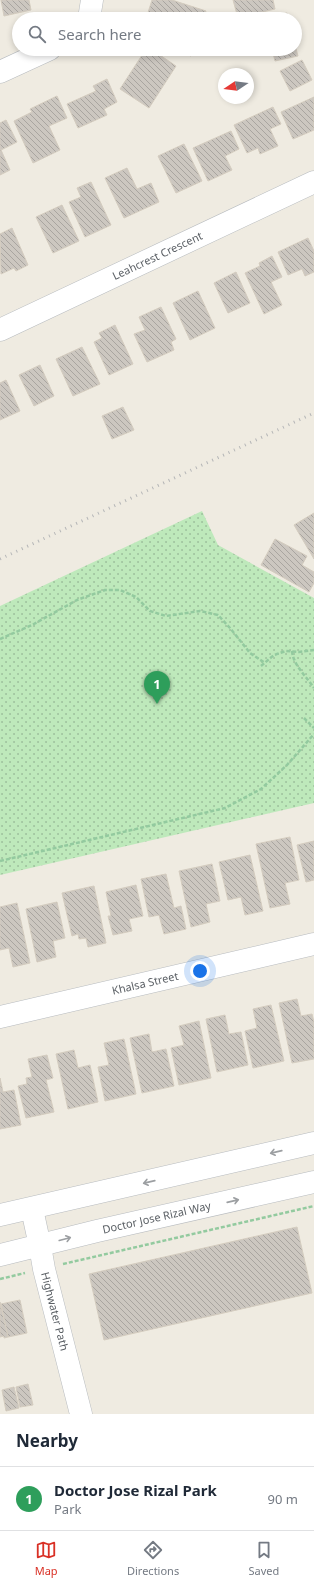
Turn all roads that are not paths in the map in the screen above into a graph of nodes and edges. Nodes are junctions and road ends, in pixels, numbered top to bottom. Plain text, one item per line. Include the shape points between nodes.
1 (92, 0) edge
2 (90, 12) edge
3 (35, 56) edge
4 (0, 72) edge
5 (314, 182) edge
6 (0, 330) edge
7 (314, 944) edge
8 (0, 1017) edge
9 (314, 1143) edge
10 (314, 1182) edge
11 (32, 1209) junction
12 (0, 1215) edge
13 (40, 1246) junction
14 (0, 1255) edge
15 (80, 1414) edge

1 - 2 street
3 - 4 street
5 - 6 street, Leahcrest Crescent
7 - 8 street, Khalsa Street
9 -> 11 street
13 -> 10 street, Doctor Jose Rizal Way
11 - 12 street
11 - 13 street, Highwater Path
13 - 14 street, Doctor Jose Rizal Way
13 - 15 street, Highwater Path

